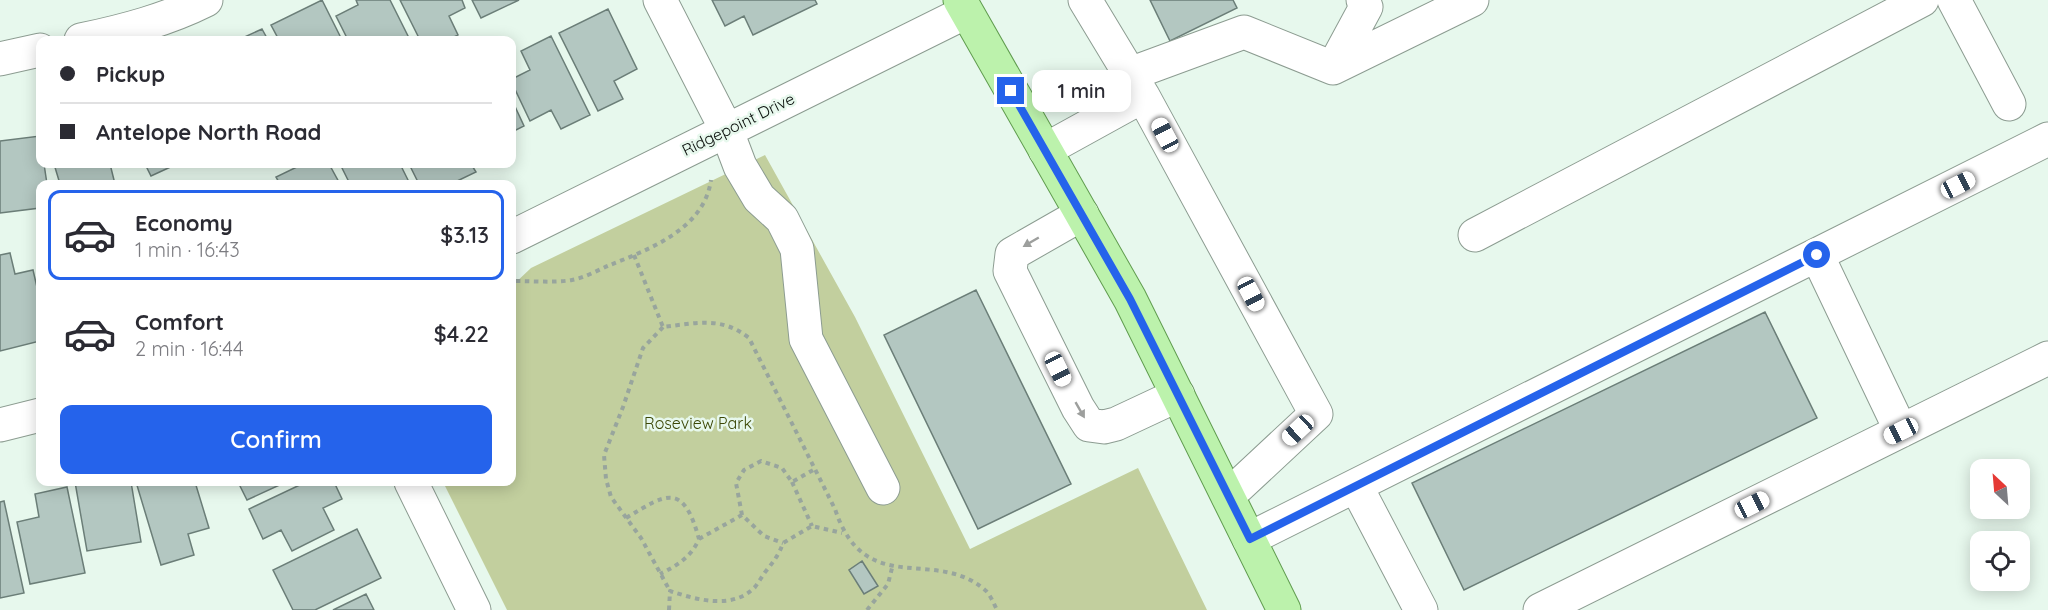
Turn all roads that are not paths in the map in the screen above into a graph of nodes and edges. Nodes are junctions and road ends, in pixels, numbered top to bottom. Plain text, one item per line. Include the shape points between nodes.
1 (206, 0) edge
2 (660, 0) edge
3 (1085, 0) edge
4 (1363, 0) edge
5 (1472, 0) edge
6 (1922, 0) edge
7 (1954, 0) edge
8 (963, 6) edge
9 (97, 36) edge
10 (36, 51) edge
11 (0, 59) edge
12 (1333, 68) junction
13 (1137, 85) junction
14 (2009, 104) dead end
15 (726, 129) junction
16 (2045, 149) edge
17 (1045, 150) junction
18 (1082, 214) junction
19 (516, 235) edge
20 (1475, 235) dead end
21 (1817, 255) junction
22 (2048, 358) edge
23 (1178, 395) junction
24 (36, 416) edge
25 (0, 425) edge
26 (1901, 431) junction
27 (413, 486) edge
28 (1356, 486) junction
29 (883, 488) dead end
30 (1228, 496) junction
31 (1250, 539) junction
32 (474, 610) edge
33 (1284, 610) edge
34 (1421, 610) edge
35 (1540, 610) edge

1 - 9 street via 182,12
2 - 15 street
3 - 13 street
4 - 12 street via 1366,8
5 - 12 street
6 - 20 street
7 - 14 street
8 - 15 street, Ridgepoint Drive
8 - 17 main road
10 - 11 street
12 - 13 street via 1244,32
13 - 17 street
13 - 30 street via 1316,414
15 - 19 street, Ridgepoint Drive
15 - 29 street via 740,166 759,198 782,219 797,249 806,339
16 - 21 street
17 - 18 main road
18 - 23 main road
18 -> 23 street via 1012,254 1010,272 1077,408 1089,425 1104,427
21 - 26 street
21 - 28 street
22 - 26 street
23 - 30 main road
24 - 25 street
26 - 35 street
27 - 32 street
28 - 31 street
28 - 34 street
30 - 31 main road
31 - 33 main road

